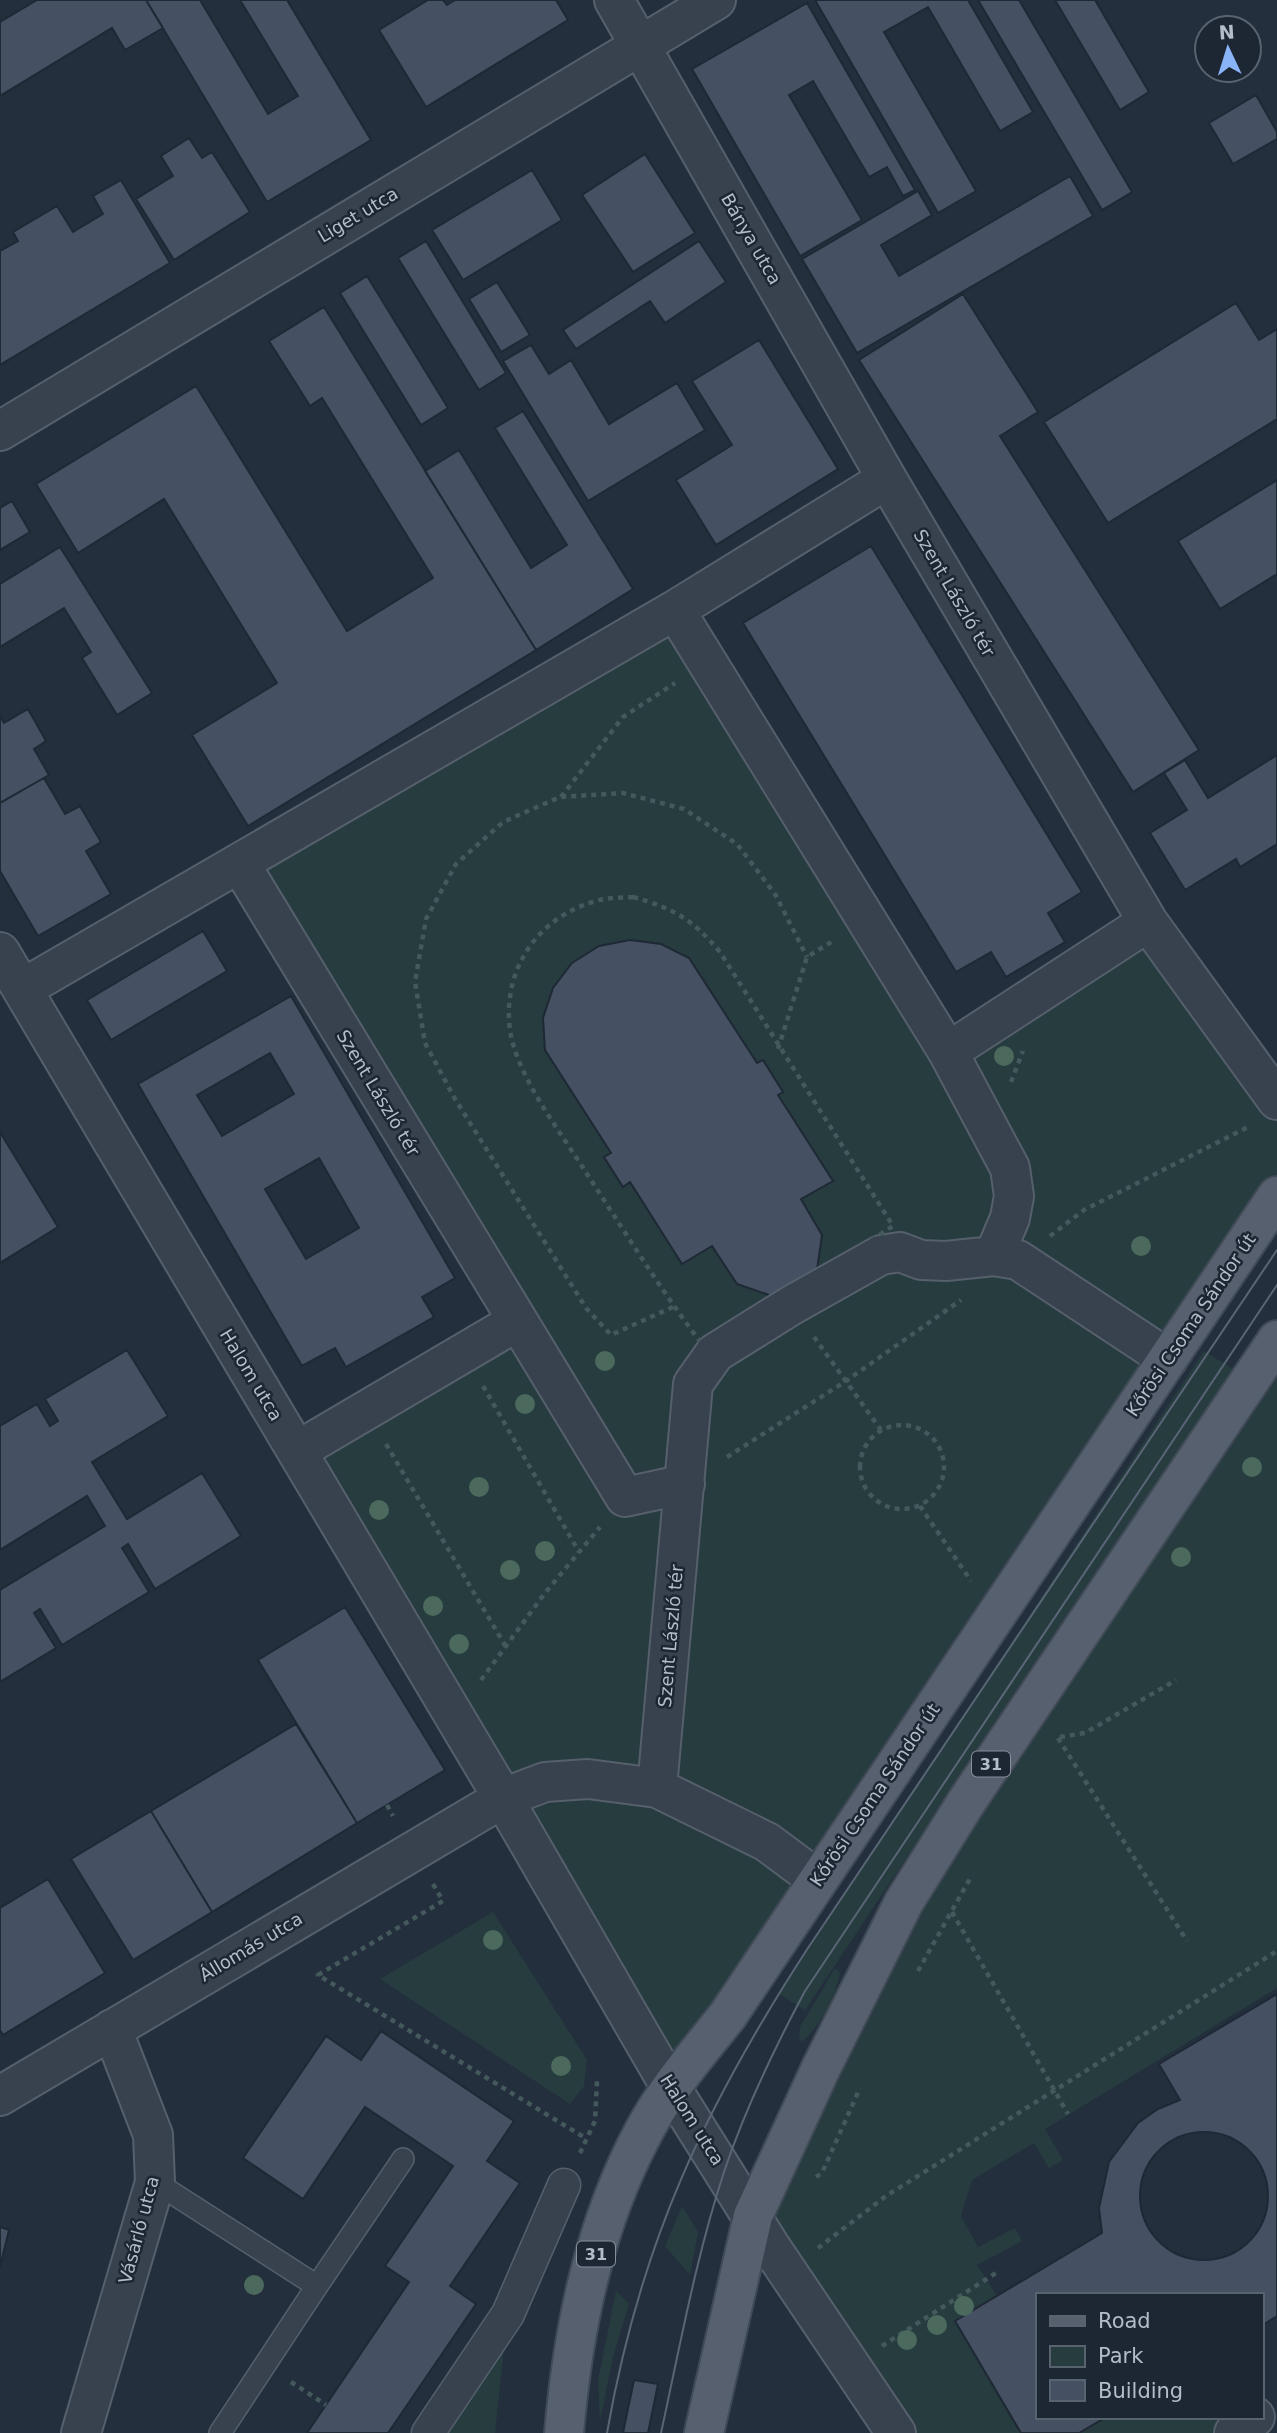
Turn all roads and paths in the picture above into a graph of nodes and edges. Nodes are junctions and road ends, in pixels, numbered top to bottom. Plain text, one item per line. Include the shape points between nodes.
1 (614, 0) edge
2 (716, 0) edge
3 (641, 45) junction
4 (0, 431) edge
5 (887, 478) junction
6 (675, 610) junction
7 (707, 661) junction
8 (560, 797) junction
9 (240, 864) junction
10 (866, 919) junction
11 (1148, 922) junction
12 (0, 952) edge
13 (807, 957) junction
14 (22, 989) junction
15 (1025, 1047) dead end
16 (779, 1049) junction
17 (948, 1052) junction
18 (1277, 1100) edge
19 (990, 1133) junction
20 (1277, 1196) edge
21 (994, 1256) junction
22 (792, 1304) junction
23 (673, 1307) junction
24 (516, 1322) junction
25 (1277, 1340) edge
26 (464, 1353) junction
27 (1168, 1359) junction
28 (366, 1411) junction
29 (881, 1430) junction
30 (297, 1451) junction
31 (685, 1484) junction
32 (625, 1497) junction
33 (920, 1506) junction
34 (579, 1552) junction
35 (994, 1617) junction
36 (506, 1647) junction
37 (1176, 1680) dead end
38 (454, 1716) junction
39 (1058, 1737) junction
40 (1050, 1738) dead end
41 (657, 1788) junction
42 (503, 1798) junction
43 (978, 1863) dead end
44 (818, 1880) junction
45 (443, 1901) dead end
46 (951, 1911) junction
47 (1187, 1941) dead end
48 (1277, 1951) edge
49 (912, 1981) dead end
50 (112, 2029) junction
51 (865, 2076) dead end
52 (597, 2081) dead end
53 (671, 2088) junction
54 (1056, 2091) junction
55 (0, 2096) edge
56 (1068, 2114) dead end
57 (587, 2139) junction
58 (403, 2159) dead end
59 (811, 2180) dead end
60 (155, 2182) junction
61 (564, 2185) joint
62 (753, 2216) junction
63 (817, 2250) dead end
64 (999, 2271) dead end
65 (317, 2286) junction
66 (264, 2364) junction
67 (851, 2365) junction
68 (326, 2405) dead end
69 (1252, 2419) edge
70 (81, 2433) edge
71 (220, 2433) edge
72 (428, 2433) edge
73 (564, 2433) edge
74 (704, 2433) edge
75 (896, 2433) edge
76 (1234, 2433) edge

1 - 3 street, Bánya utca
2 - 3 street, Liget utca
3 - 4 street, Liget utca
3 - 5 street, Bánya utca
5 - 6 street
5 - 11 street, Szent László tér
6 - 7 street
6 - 9 street
7 - 8 path via 623,717
7 - 10 street
8 - 13 path via 623,793 684,809 737,844 775,894
8 - 23 path via 503,822 456,864 426,919 415,982 425,1043 578,1297 611,1335
9 - 14 street
9 - 24 street, Szent László tér
10 - 13 path
10 - 17 street
11 - 17 street
11 - 18 street, Szent László tér
12 - 14 street, Halom utca
13 - 16 path
14 - 30 street, Halom utca
15 - 19 path
16 - 23 path via 893,1226 705,1348
16 - 23 path via 719,952 697,925 667,906 633,897 566,912 538,934 518,963 509,997 510,1032 522,1065
17 - 19 street
19 - 21 street via 1010,1168 1014,1196
20 - 27 main road, Kőrösi Csoma Sándor út / 31
21 - 22 street, Szent László tér via 946,1261 921,1260 900,1252 881,1255
21 - 27 street, Szent László tér via 1018,1260
22 - 29 path
22 - 31 street, Szent László tér via 702,1367 693,1384
24 - 26 street
24 - 32 street, Szent László tér
25 - 62 main road, 31 via 904,1902
26 - 28 street
26 - 34 path
27 - 35 main road, Kőrösi Csoma Sándor út / 31
28 - 30 street
28 - 36 path
29 - 33 path via 862,1452 861,1481 868,1493 892,1509
29 - 33 path via 909,1425 923,1429 941,1449 944,1475 940,1487
30 - 38 street, Halom utca
31 - 32 street
31 - 41 street, Szent László tér
32 - 34 path
33 - 35 path
34 - 36 path
35 - 44 main road, Kőrösi Csoma Sándor út / 31
36 - 38 path
37 - 39 path via 1086,1733
38 - 42 street, Halom utca
39 - 40 path
39 - 47 path
41 - 42 street via 588,1779 545,1782
41 - 44 street via 767,1842
42 - 50 street, Állomás utca
42 - 53 street, Halom utca
43 - 46 path
44 - 53 main road, Kőrösi Csoma Sándor út / 31 via 728,2015
45 - 57 path via 318,1975
46 - 49 path
46 - 54 path
48 - 54 path
50 - 55 street, Állomás utca
50 - 60 street, Vásárló utca via 153,2135
51 - 59 path via 822,2173
52 - 57 path via 595,2121
53 - 62 street, Halom utca
53 - 73 main road, Kőrösi Csoma Sándor út / 31 via 644,2130 607,2215 582,2304
54 - 56 path
54 - 63 path via 886,2196
57 - 61 path
58 - 65 lane
60 - 65 lane
60 - 70 street, Vásárló utca
61 - 72 street via 508,2314
62 - 67 street, Halom utca
62 - 74 main road, 31
64 - 67 path
65 - 66 lane
66 - 68 path
66 - 71 lane
67 - 75 street, Halom utca
69 - 76 street

